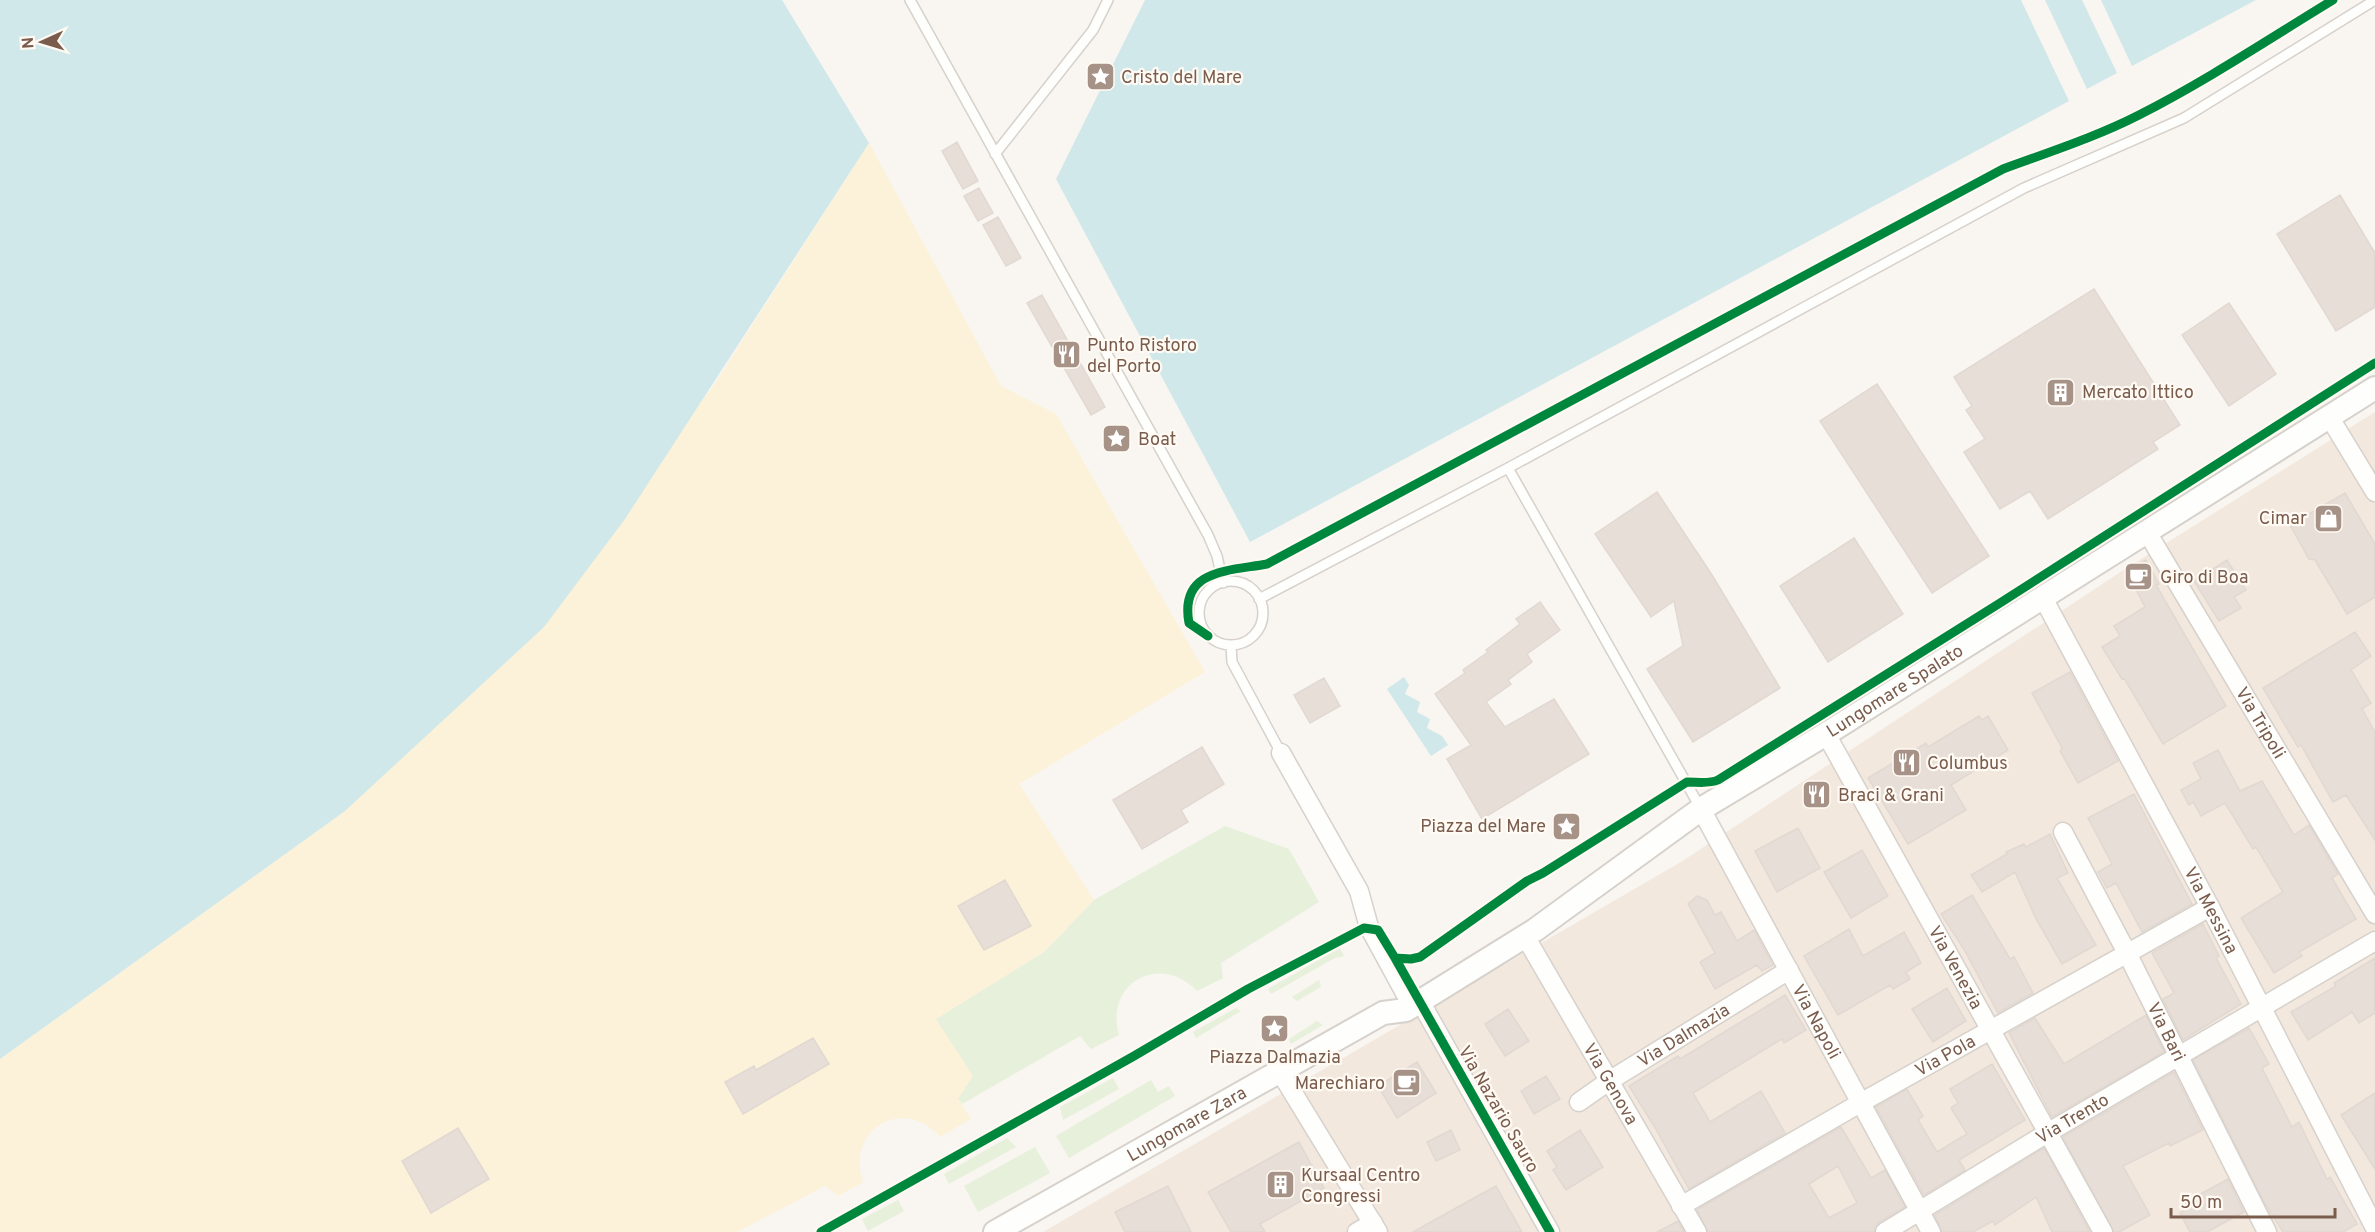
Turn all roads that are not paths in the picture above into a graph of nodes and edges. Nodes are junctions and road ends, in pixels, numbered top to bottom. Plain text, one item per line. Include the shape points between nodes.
1 (910, 0) edge
2 (1108, 0) edge
3 (2375, 0) edge
4 (995, 154) junction
5 (2375, 388) edge
6 (2330, 418) junction
7 (1508, 468) junction
8 (2375, 492) edge
9 (2147, 532) junction
10 (1223, 583) junction
11 (2042, 596) junction
12 (1260, 599) junction
13 (1231, 645) junction
14 (1826, 734) junction
15 (1281, 753) joint
16 (1701, 809) junction
17 (2063, 832) dead end
18 (2210, 907) junction
19 (2375, 914) edge
20 (1526, 936) junction
21 (2375, 941) edge
22 (2127, 953) junction
23 (1789, 970) junction
24 (1416, 1003) junction
25 (2261, 1009) junction
26 (1991, 1029) junction
27 (2178, 1056) junction
28 (1279, 1070) junction
29 (1609, 1081) junction
30 (1579, 1102) dead end
31 (1862, 1102) junction
32 (2049, 1132) junction
33 (1681, 1206) junction
34 (1919, 1211) junction
35 (1376, 1227) edge
36 (2375, 1228) edge
37 (995, 1232) edge
38 (1357, 1232) edge
39 (1550, 1232) edge
40 (1697, 1232) edge
41 (1884, 1232) edge
42 (1931, 1232) edge
43 (2103, 1232) edge
44 (2267, 1232) edge

1 - 4 lane
2 - 4 lane via 1092,30
3 - 7 lane via 2184,118 2024,188
4 - 10 lane via 1208,535
5 - 6 street, Lungomare Spalato
6 - 8 street
6 - 9 street, Lungomare Spalato
7 - 12 lane
7 - 16 lane
9 - 11 street, Lungomare Spalato
9 - 19 street, Via Tripoli
10 - 12 lane via 1245,585
10 - 13 lane via 1202,599 1199,619 1208,636
11 - 14 street, Lungomare Spalato
11 - 18 street, Via Messina
12 - 13 lane via 1263,619 1254,636
13 - 15 lane via 1232,662
14 - 16 street, Lungomare Spalato
14 - 26 street, Via Venezia
15 - 24 street via 1359,891 1372,934
16 - 20 street, Lungomare Spalato
16 - 23 street, Via Napoli
17 - 22 street, Via Bari
18 - 22 street, Via Pola
18 - 25 street, Via Messina
20 - 24 street, Lungomare Spalato
20 - 29 street, Via Genova
21 - 25 street, Via Trento
22 - 26 street, Via Pola
22 - 27 street, Via Bari
23 - 29 street, Via Dalmazia
23 - 31 street, Via Napoli
24 - 28 street, Lungomare Zara via 1406,1010 1383,1013
24 - 39 street, Via Nazario Sauro
25 - 27 street, Via Trento
25 - 36 street, Via Messina
26 - 31 street, Via Pola
26 - 32 street, Via Venezia
27 - 32 street, Via Trento
27 - 44 street, Via Bari
28 - 35 street
28 - 37 street, Lungomare Zara
29 - 30 street, Via Dalmazia
29 - 33 street, Via Genova
31 - 33 street, Via Pola
31 - 34 street, Via Napoli
32 - 34 street, Via Trento
32 - 43 street, Via Venezia
33 - 40 street, Via Genova
34 - 41 street, Via Trento
34 - 42 street, Via Napoli
35 - 38 street

